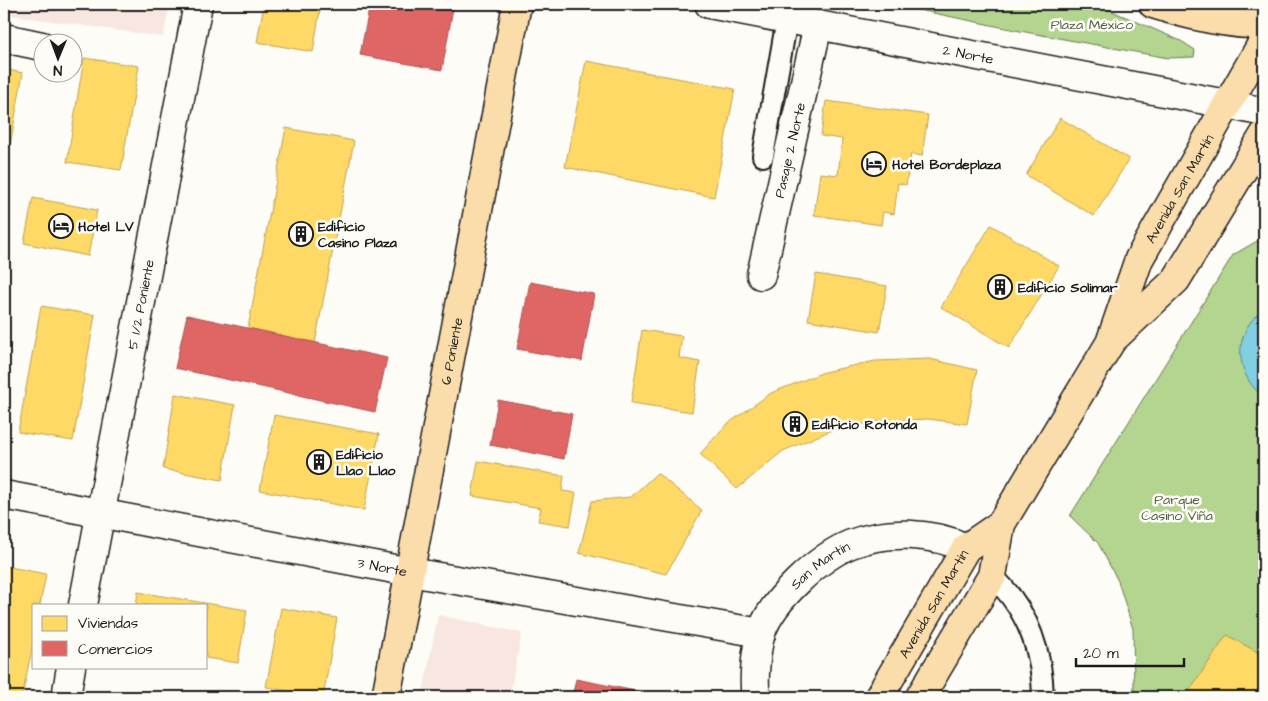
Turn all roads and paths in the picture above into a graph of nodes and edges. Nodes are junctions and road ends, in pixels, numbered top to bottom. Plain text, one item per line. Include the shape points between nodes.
1 (198, 4) edge
2 (517, 4) edge
3 (709, 4) edge
4 (1153, 4) edge
5 (787, 19) junction
6 (818, 25) junction
7 (1264, 25) edge
8 (4, 38) edge
9 (1264, 40) edge
10 (32, 44) edge
11 (1226, 104) junction
12 (1264, 112) edge
13 (1264, 135) edge
14 (763, 156) dead end
15 (761, 275) dead end
16 (1110, 343) junction
17 (4, 495) edge
18 (100, 513) junction
19 (1001, 524) junction
20 (966, 548) junction
21 (410, 572) junction
22 (992, 576) junction
23 (83, 604) edge
24 (761, 633) junction
25 (71, 668) edge
26 (66, 697) edge
27 (386, 697) edge
28 (756, 697) edge
29 (879, 697) edge
30 (920, 697) edge
31 (1043, 697) edge

1 - 18 street, 5 1/2 Poniente
2 - 21 main road, 6 Poniente
3 - 5 street, 2 Norte
4 - 7 main road via 1201,19
5 - 6 street, 2 Norte
5 - 14 lane
6 - 11 street, 2 Norte
6 - 15 street, Pasaje 2 Norte
8 - 10 street
9 - 11 main road, Avenida San Martín
11 - 12 street, 2 Norte
11 - 16 main road, Avenida San Martín via 1139,258
13 - 16 main road, Avenida San Martín via 1176,280
16 - 19 main road, Avenida San Martín
17 - 18 street, 3 Norte
18 - 21 street, 3 Norte
18 - 23 street, 5 1/2 Poniente
19 - 20 main road, Avenida San Martín
19 - 22 main road, Avenida San Martín
20 - 24 street, San Martín via 946,539 923,535 883,536 851,544 818,562 780,600
20 - 29 main road, Avenida San Martín
21 - 24 street, 3 Norte
21 - 27 main road, 6 Poniente
22 - 30 main road, Avenida San Martín
22 - 31 lane via 1014,600 1027,623 1040,660
24 - 28 street, San Martín via 754,686
25 - 26 street

